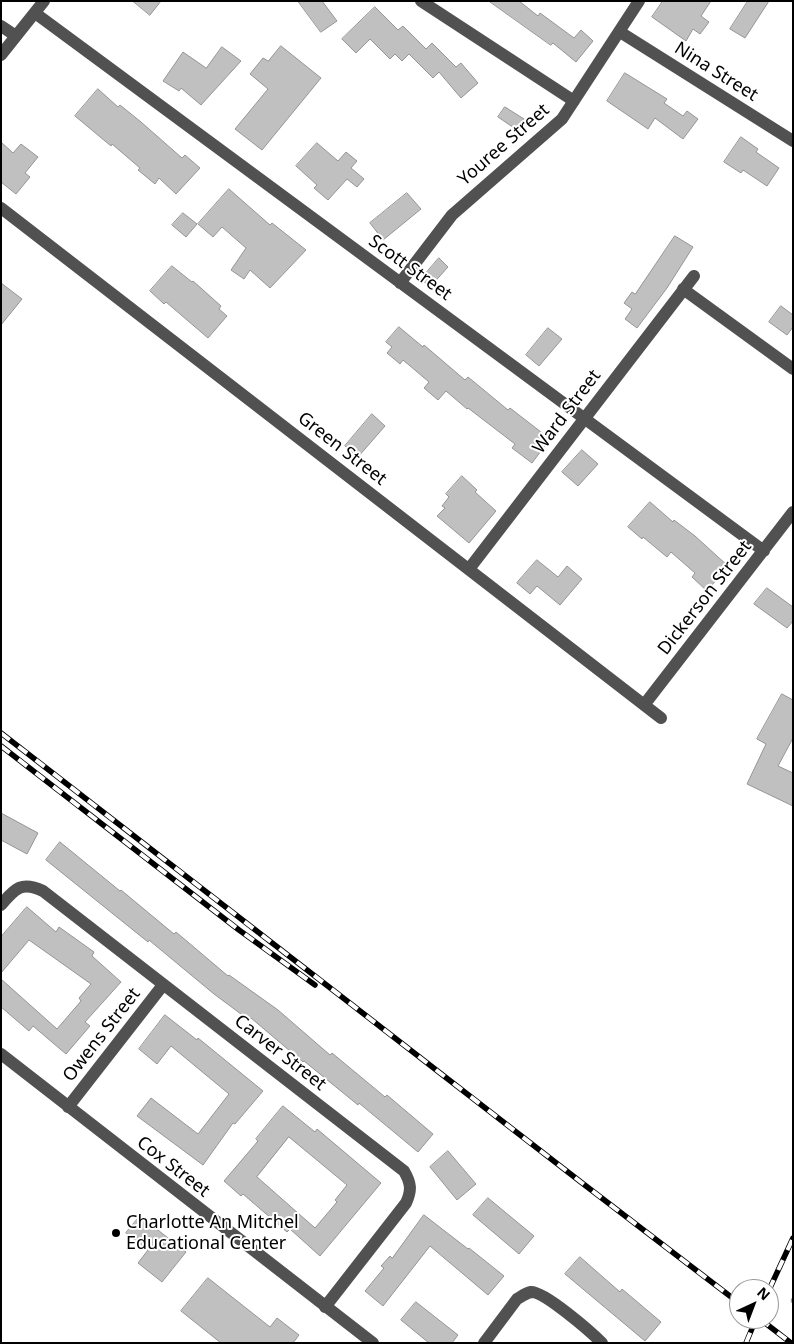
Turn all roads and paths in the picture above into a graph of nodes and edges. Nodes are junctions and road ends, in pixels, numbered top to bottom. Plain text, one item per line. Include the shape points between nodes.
1 (44, 1) edge
2 (422, 1) edge
3 (639, 1) edge
4 (35, 13) junction
5 (1, 26) edge
6 (620, 32) junction
7 (16, 36) junction
8 (1, 56) edge
9 (574, 101) junction
10 (793, 140) edge
11 (1, 208) edge
12 (694, 276) dead end
13 (400, 283) junction
14 (683, 289) junction
15 (793, 369) edge
16 (584, 418) junction
17 (793, 512) edge
18 (764, 551) junction
19 (469, 569) junction
20 (644, 705) junction
21 (661, 718) dead end
22 (1, 905) edge
23 (163, 985) junction
24 (1, 1054) edge
25 (68, 1107) junction
26 (325, 1307) junction
27 (373, 1343) edge
28 (484, 1343) edge
29 (602, 1343) edge

1 - 4 street
2 - 9 street
3 - 6 street, Youree Street
4 - 7 street
4 - 13 street, Scott Street
5 - 7 street
6 - 9 street, Youree Street
6 - 10 street, Nina Street
7 - 8 street
9 - 13 street, Youree Street via 551,130 452,215
11 - 19 street, Green Street
12 - 14 street, Ward Street
13 - 16 street, Scott Street
14 - 15 street
14 - 16 street, Ward Street
16 - 18 street, Scott Street
16 - 19 street, Ward Street
17 - 18 street, Dickerson Street
18 - 20 street, Dickerson Street
19 - 20 street, Green Street
20 - 21 street, Green Street
22 - 23 street, Carver Street via 19,888 28,885 43,891
23 - 25 street, Owens Street
23 - 26 street, Carver Street via 404,1171 410,1181 411,1192 406,1203
24 - 25 street, Cox Street
25 - 26 street, Cox Street
26 - 27 street, Cox Street
28 - 29 street via 517,1299 533,1292 547,1298

